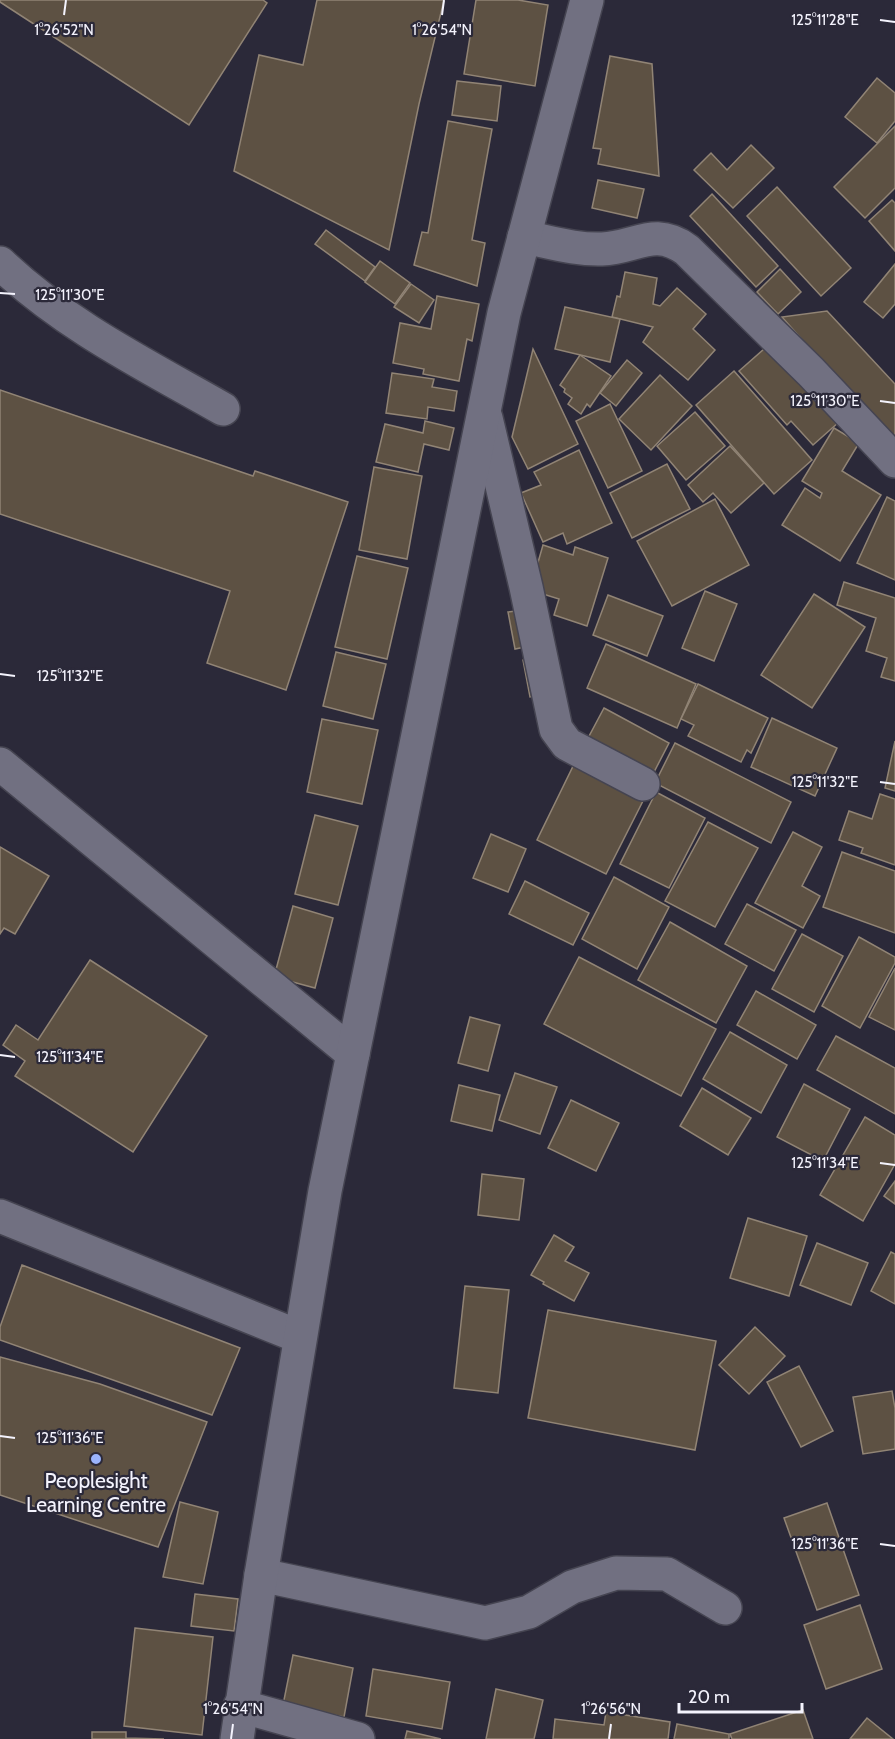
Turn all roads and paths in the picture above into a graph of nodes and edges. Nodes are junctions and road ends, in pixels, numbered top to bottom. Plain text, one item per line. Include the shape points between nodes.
1 (586, 0) edge
2 (524, 237) junction
3 (0, 263) edge
4 (483, 407) junction
5 (223, 410) dead end
6 (895, 462) edge
7 (0, 764) edge
8 (643, 784) dead end
9 (353, 1054) junction
10 (0, 1216) edge
11 (300, 1337) junction
12 (261, 1575) junction
13 (725, 1608) dead end
14 (240, 1706) junction
15 (237, 1739) edge
16 (358, 1739) edge

1 - 2 street
2 - 4 street
2 - 6 street via 577,248 604,249 646,239 675,241 811,372
3 - 5 street via 66,318
4 - 8 street via 556,729 567,744
4 - 9 street
7 - 9 street
9 - 11 street
10 - 11 street
11 - 12 street
12 - 13 street via 485,1623 529,1612 572,1587 616,1573 667,1574
12 - 14 street
14 - 15 street
14 - 16 street

